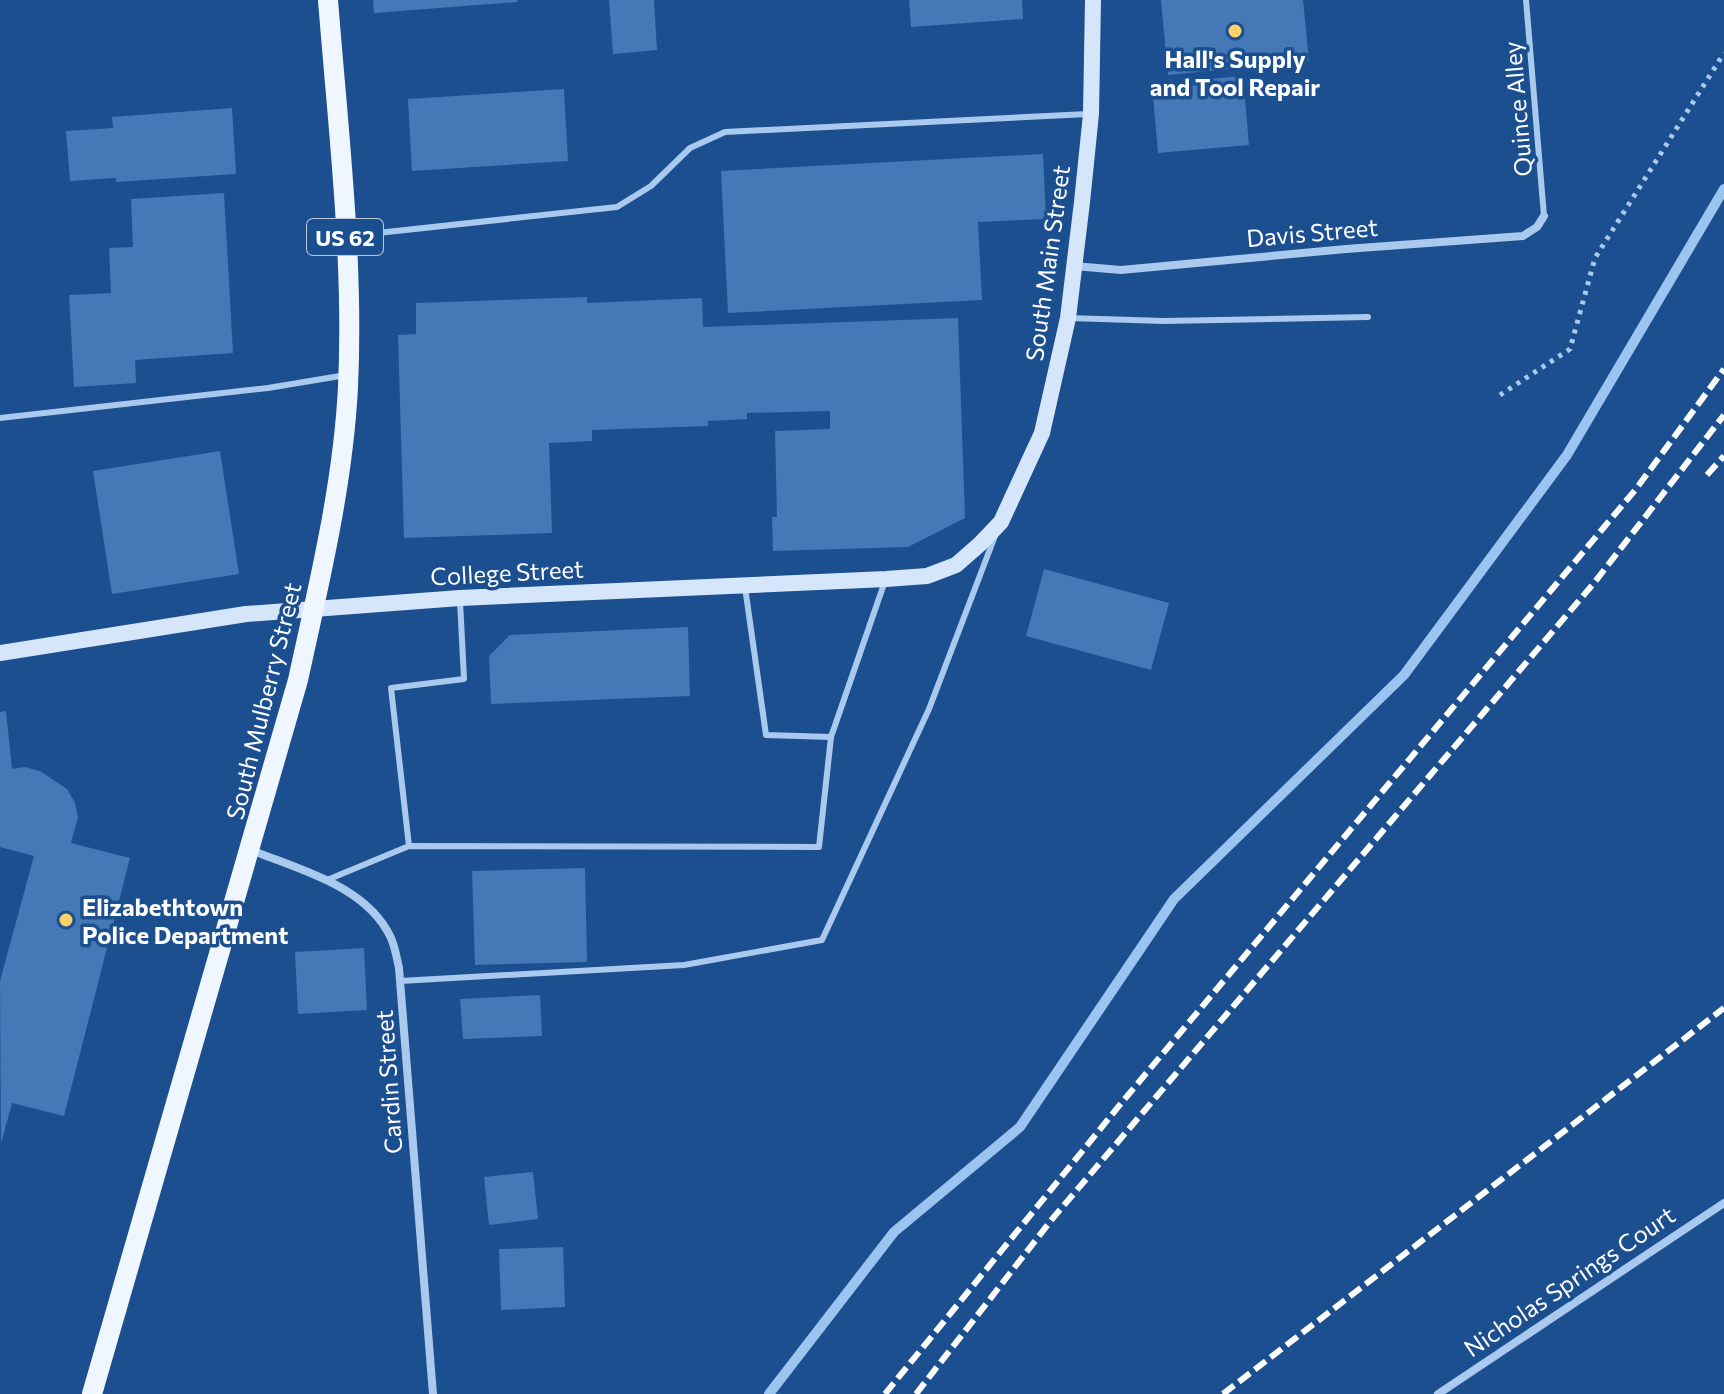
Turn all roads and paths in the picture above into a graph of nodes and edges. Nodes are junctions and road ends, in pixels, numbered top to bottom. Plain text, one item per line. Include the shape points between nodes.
1 (328, 0) edge
2 (1093, 0) edge
3 (1526, 0) edge
4 (1724, 53) edge
5 (1091, 114) junction
6 (1544, 216) joint
7 (345, 237) junction
8 (1074, 266) junction
9 (1368, 317) dead end
10 (1068, 318) junction
11 (348, 375) junction
12 (1500, 395) dead end
13 (0, 418) edge
14 (1001, 522) junction
15 (886, 579) junction
16 (744, 584) junction
17 (460, 598) junction
18 (313, 609) junction
19 (0, 653) edge
20 (831, 737) junction
21 (409, 846) junction
22 (251, 850) junction
23 (327, 880) junction
24 (400, 981) junction
25 (1724, 1203) edge
26 (92, 1394) edge
27 (433, 1394) edge
28 (1438, 1394) edge

1 - 7 main road, South Mulberry Street / US 62
2 - 5 street, South Main Street
3 - 6 lane, Quince Alley
4 - 12 path via 1595,258 1570,349
5 - 7 lane via 725,132 690,148 651,186 617,207
5 - 8 street, South Main Street
6 - 8 street, Davis Street via 1523,236 1121,270
7 - 11 main road, South Mulberry Street / US 62
8 - 10 street, South Main Street
9 - 10 lane
10 - 14 street, South Main Street via 1042,433
11 - 13 lane
11 - 18 main road, South Mulberry Street / US 62 via 339,475
14 - 15 street, College Street via 956,565 927,576
14 - 24 lane via 929,709 822,940 684,965
15 - 16 street, College Street
15 - 20 lane
16 - 17 street, College Street
16 - 20 lane via 766,735
17 - 18 street, College Street
17 - 21 lane via 464,679 391,688
18 - 19 street, College Street via 246,614
18 - 22 main road, South Mulberry Street / US 62
20 - 21 lane via 819,847
21 - 23 lane
22 - 23 street, Cardin Street
22 - 26 main road, South Mulberry Street / US 62
23 - 24 street, Cardin Street via 376,914 391,939
24 - 27 street, Cardin Street
25 - 28 street, Nicholas Springs Court

